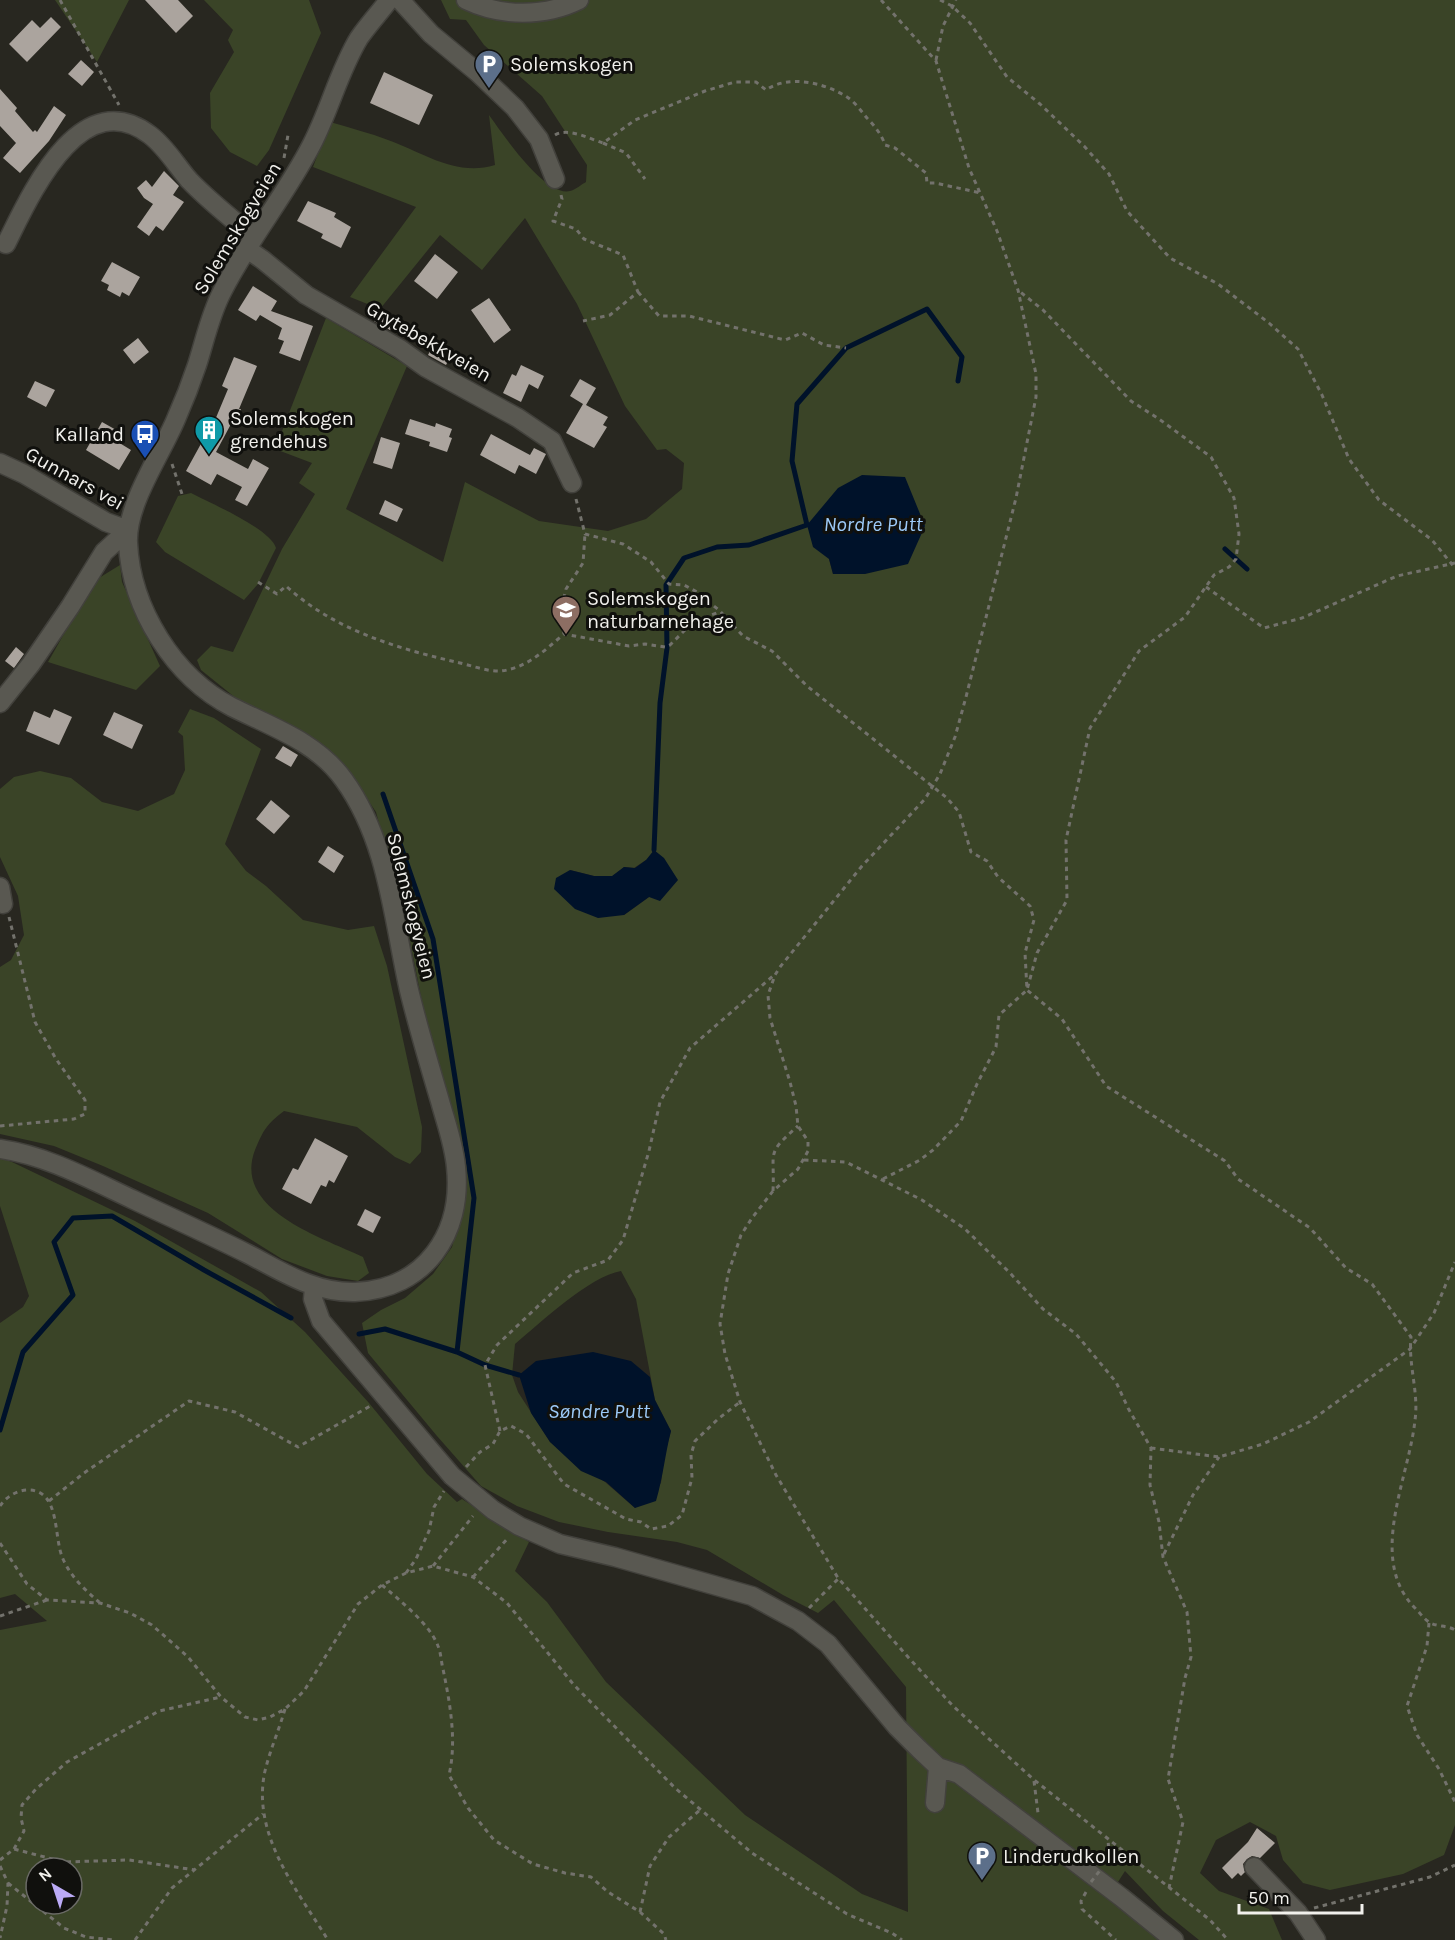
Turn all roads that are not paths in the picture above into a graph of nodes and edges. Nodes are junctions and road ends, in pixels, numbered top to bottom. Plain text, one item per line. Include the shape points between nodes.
1 (389, 0) edge
2 (400, 0) edge
3 (466, 0) edge
4 (579, 0) edge
5 (555, 179) road end
6 (251, 243) junction
7 (6, 244) dead end
8 (0, 463) edge
9 (572, 483) road end
10 (128, 530) junction
11 (0, 703) edge
12 (0, 1149) edge
13 (314, 1287) junction
14 (938, 1767) junction
15 (935, 1803) dead end
16 (1254, 1868) dead end
17 (1174, 1940) edge
18 (1316, 1940) edge

1 - 6 street, Solemskogveien via 360,37 305,157
2 - 5 street via 431,34 515,108 541,144
3 - 4 street via 487,9 521,13
6 - 7 street, Grytebekkveien via 156,140 131,125 100,123 69,141 50,166
6 - 9 street, Grytebekkveien via 263,260 306,295 552,441
6 - 10 street, Solemskogveien via 214,309 187,392 134,507
8 - 10 street, Gunnars vei via 106,522
10 - 11 street via 104,552 31,664
10 - 13 street, Solemskogveien via 131,570 142,605 176,660 218,699 320,754 342,776 359,804 381,856 411,999 452,1145 457,1184 454,1211 440,1247 406,1279 381,1288 340,1292
12 - 13 street, Solemskogveien via 58,1164
13 - 14 street via 313,1299 321,1321 452,1476 484,1504 519,1526 560,1544 752,1596 798,1621 828,1644 897,1727
14 - 15 street
14 - 17 street via 959,1774
16 - 18 street via 1298,1913

